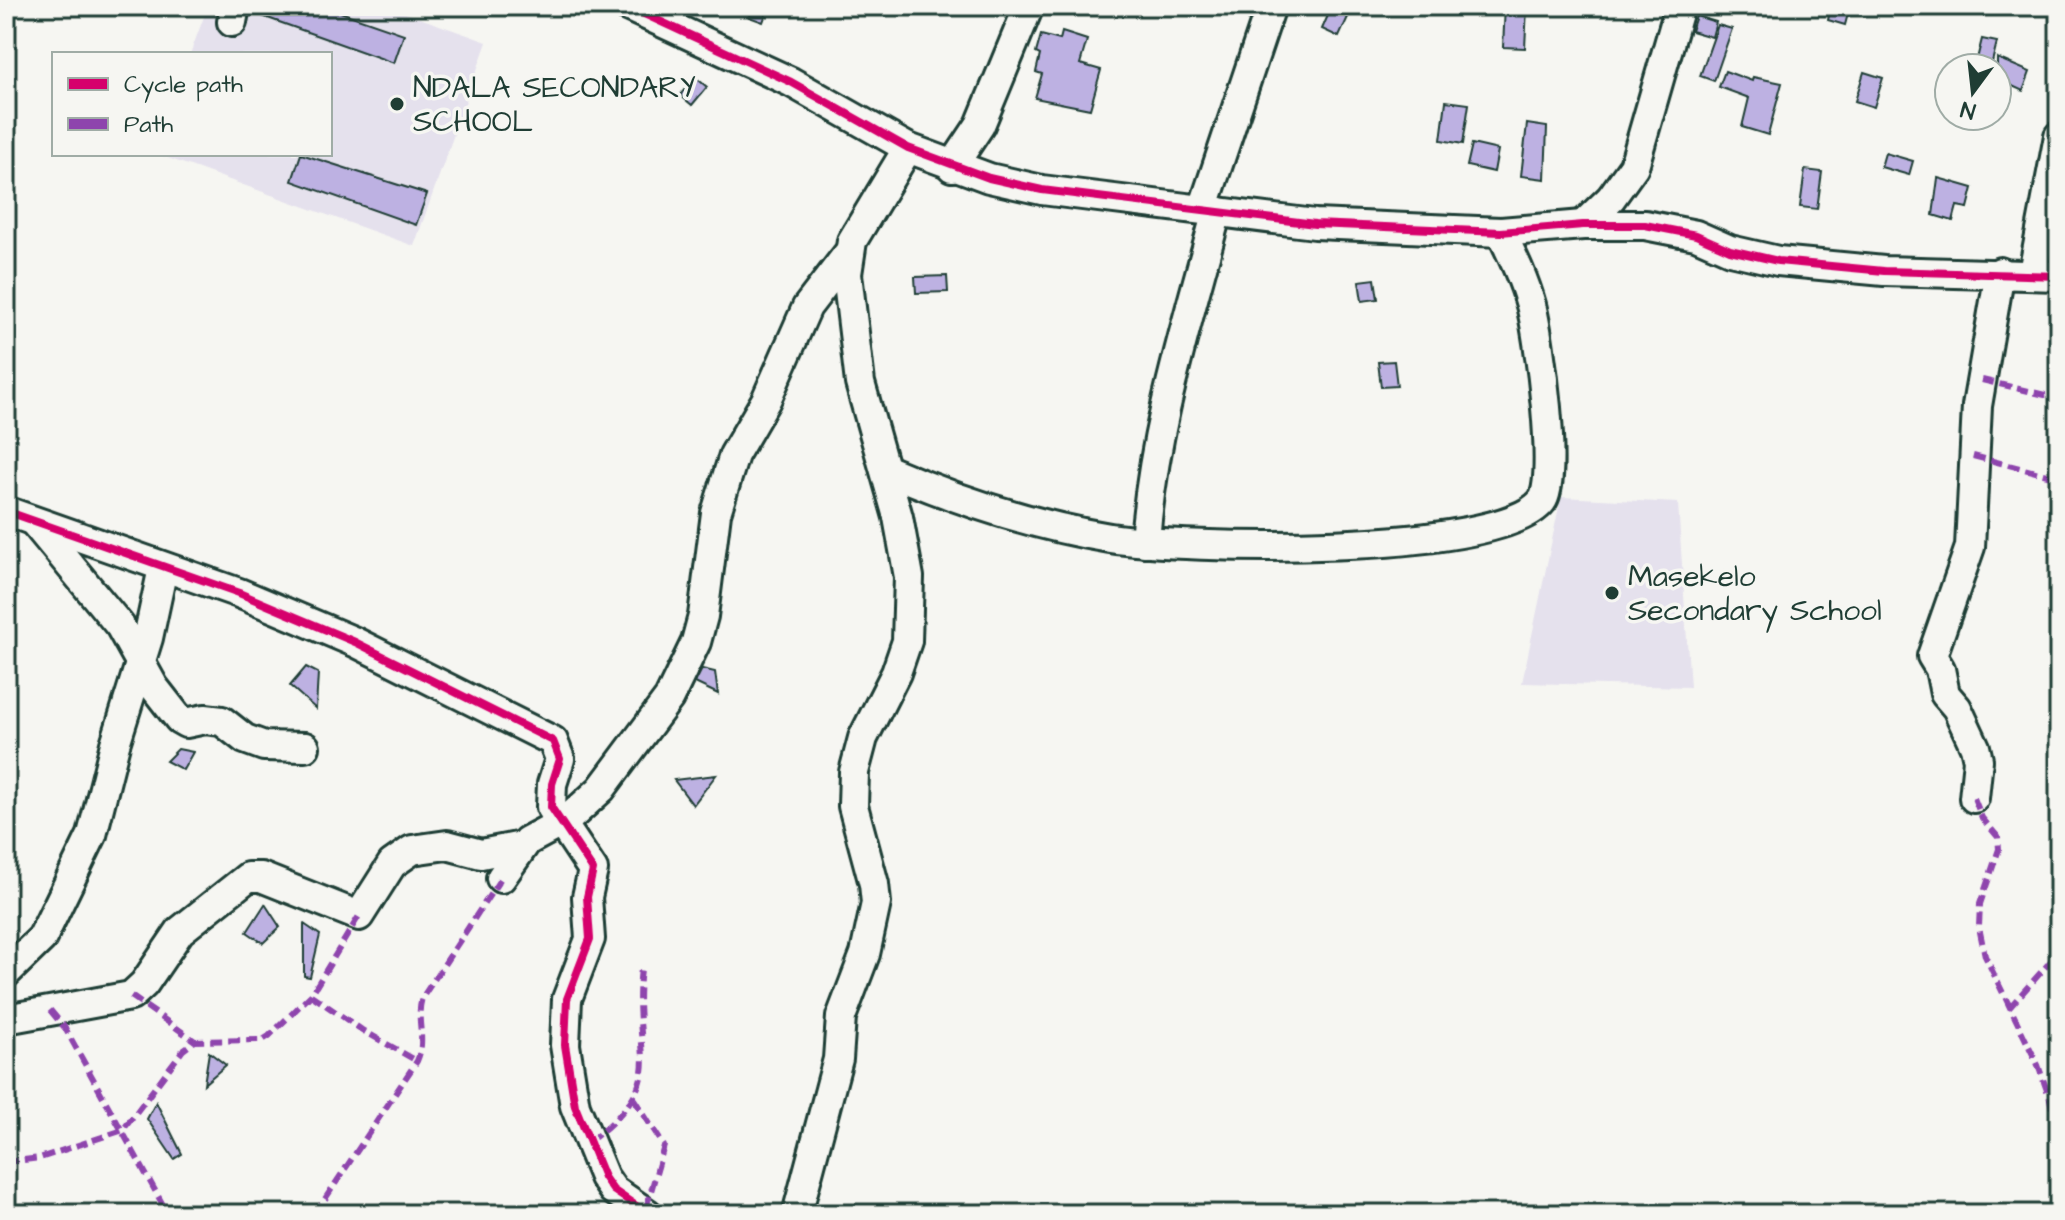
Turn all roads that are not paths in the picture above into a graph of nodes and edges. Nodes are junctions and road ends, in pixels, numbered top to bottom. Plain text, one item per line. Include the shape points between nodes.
1 (627, 6) edge
2 (1029, 6) edge
3 (1271, 6) edge
4 (1680, 6) edge
5 (2059, 136) edge
6 (908, 148) junction
7 (952, 167) junction
8 (1210, 210) junction
9 (1583, 225) junction
10 (1501, 232) junction
11 (847, 255) junction
12 (2000, 272) junction
13 (2046, 274) edge
14 (885, 469) junction
15 (6, 511) edge
16 (35, 522) junction
17 (1145, 542) junction
18 (163, 568) junction
19 (141, 665) junction
20 (305, 747) dead end
21 (1974, 798) dead end
22 (560, 825) junction
23 (522, 846) junction
24 (501, 878) dead end
25 (6, 973) edge
26 (6, 1019) edge
27 (648, 1214) edge
28 (797, 1214) edge

1 - 6 street via 791,82
2 - 7 street via 980,125
3 - 8 street
4 - 9 street via 1634,166
5 - 13 street
6 - 7 street
6 - 11 street via 864,216
7 - 8 street via 1042,190
8 - 10 street via 1315,224
8 - 17 street via 1153,465
9 - 10 street
9 - 12 street via 1671,229 1730,250 1792,263 1884,271
10 - 17 street via 1531,305 1537,342 1549,475 1548,491 1537,506 1526,515 1426,540
11 - 14 street via 853,344
11 - 22 street via 807,307 766,400 734,455 716,513 703,616 686,665 660,711 601,789
12 - 13 street
12 - 21 street via 1977,406 1970,547 1932,651 1945,694 1975,747
14 - 17 street via 1043,525
14 - 28 street via 909,577 907,641 863,738 854,772 853,806 876,903 865,954 841,1017 838,1059
15 - 16 street
16 - 18 street
16 - 19 street via 120,626
18 - 19 street
18 - 22 street via 239,593 355,642 548,737 560,759 549,798
19 - 20 street via 182,721 216,720 264,746
19 - 25 street via 92,835 42,938
22 - 23 street
22 - 27 street via 593,870 587,897 588,949 565,1007 575,1106 613,1190
23 - 24 street
23 - 26 street via 481,854 447,845 412,850 392,864 359,916 261,877 248,877 180,931 131,996

